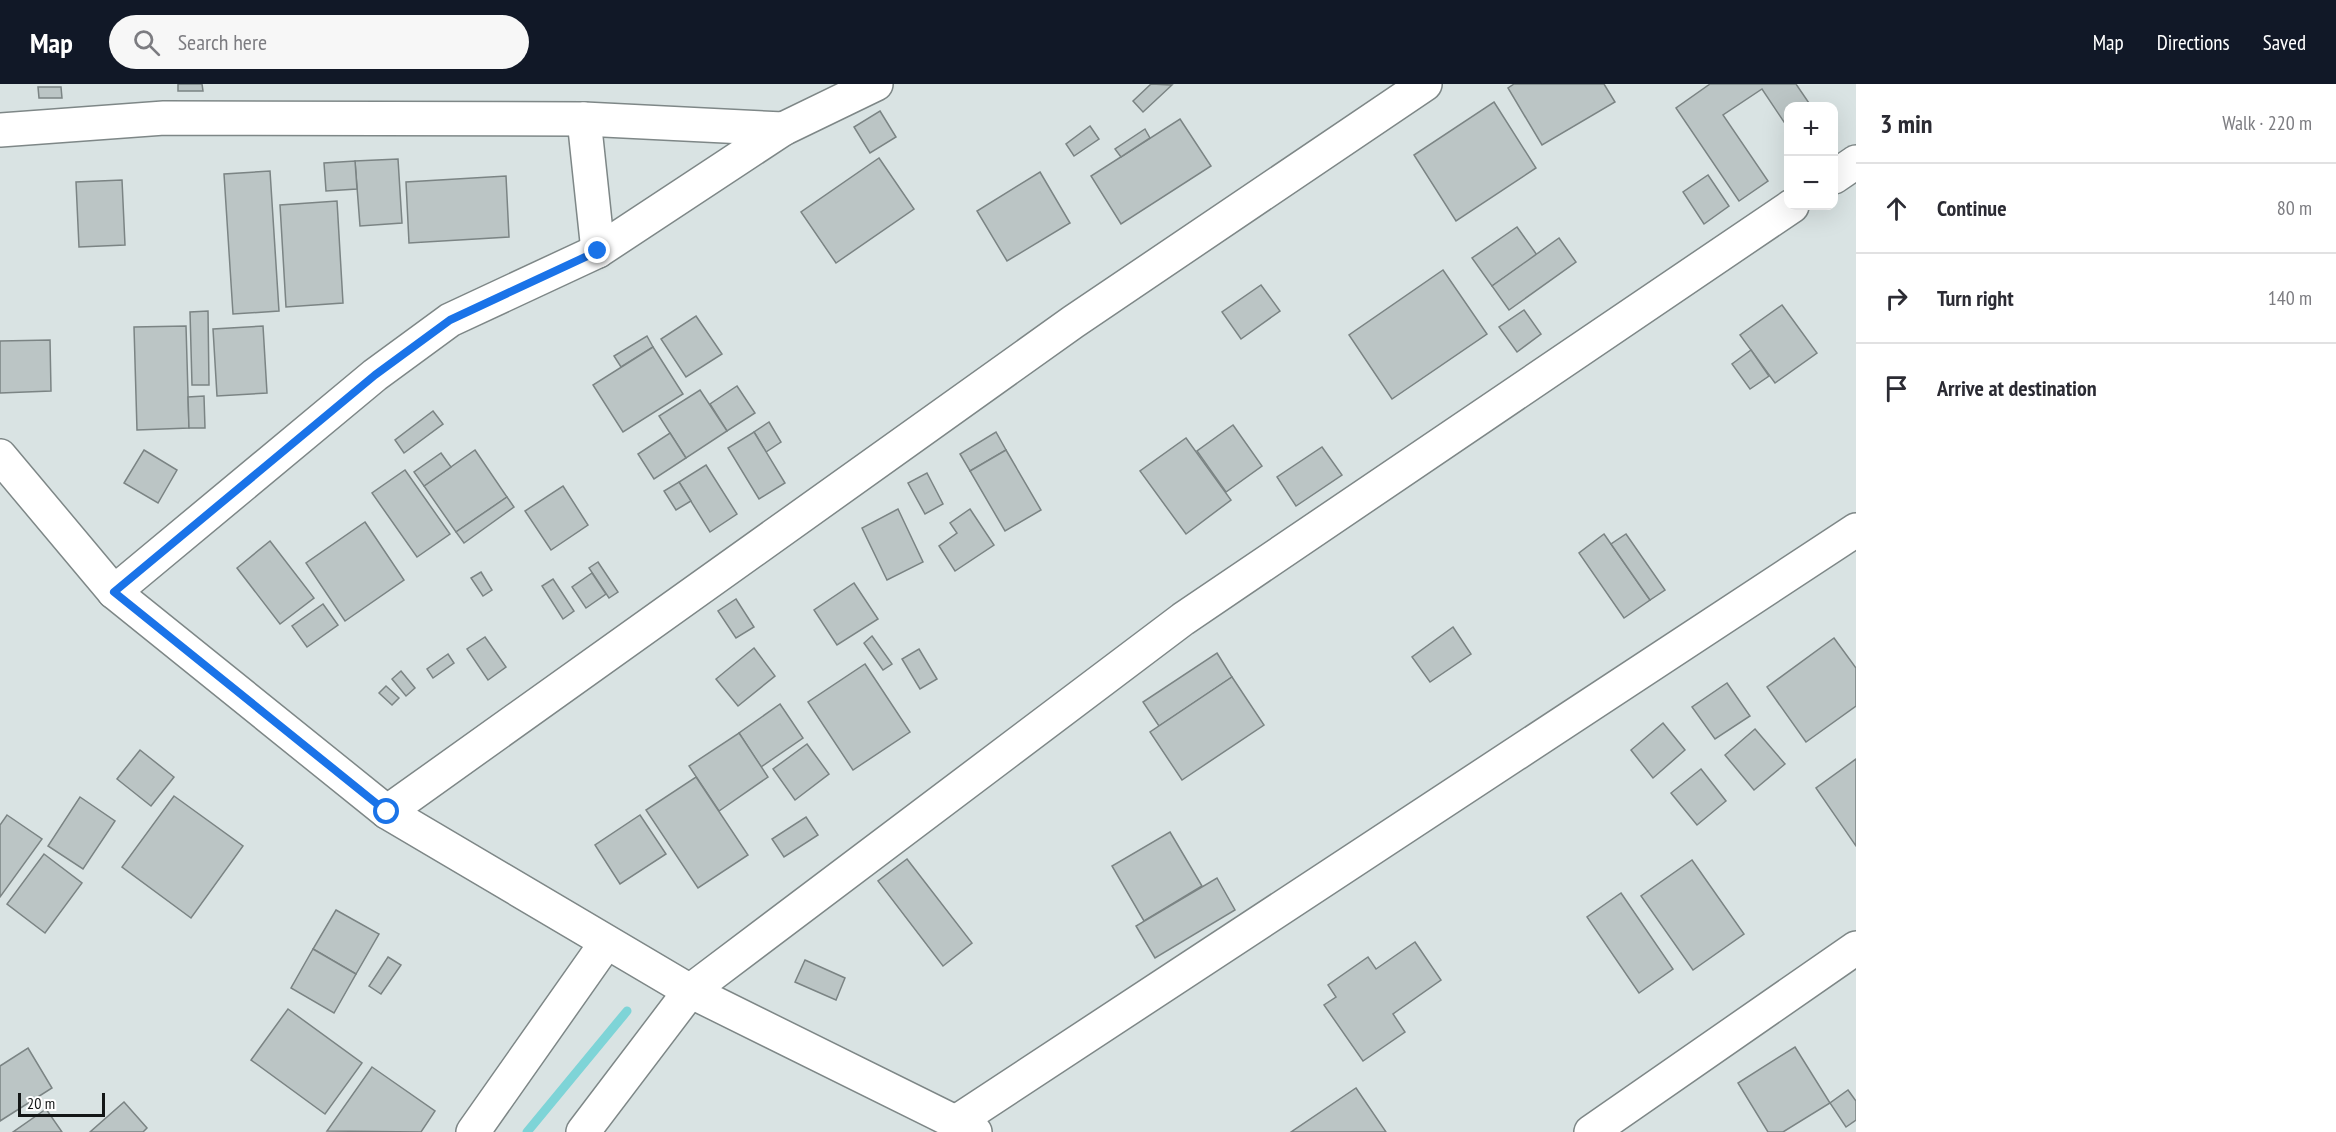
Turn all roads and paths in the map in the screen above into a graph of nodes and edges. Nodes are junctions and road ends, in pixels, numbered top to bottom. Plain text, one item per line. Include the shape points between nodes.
1 (876, 84) edge
2 (1425, 84) edge
3 (584, 118) junction
4 (783, 129) junction
5 (0, 130) edge
6 (1856, 162) edge
7 (1838, 174) edge
8 (1786, 210) edge
9 (598, 251) junction
10 (0, 456) edge
11 (1856, 530) edge
12 (114, 592) junction
13 (387, 812) junction
14 (606, 942) junction
15 (1856, 948) edge
16 (690, 991) junction
17 (965, 1127) edge
18 (473, 1132) edge
19 (583, 1132) edge
20 (1592, 1132) edge

1 - 4 street
2 - 13 street via 1073,322
3 - 4 street
3 - 5 street via 164,118
3 - 9 street
4 - 9 street
6 - 7 street
8 - 16 street via 1183,619
9 - 12 street via 450,320 375,375
10 - 12 street
11 - 17 street
12 - 13 street
13 - 14 street
14 - 16 street
14 - 18 street
15 - 20 street
16 - 17 street
16 - 19 street

